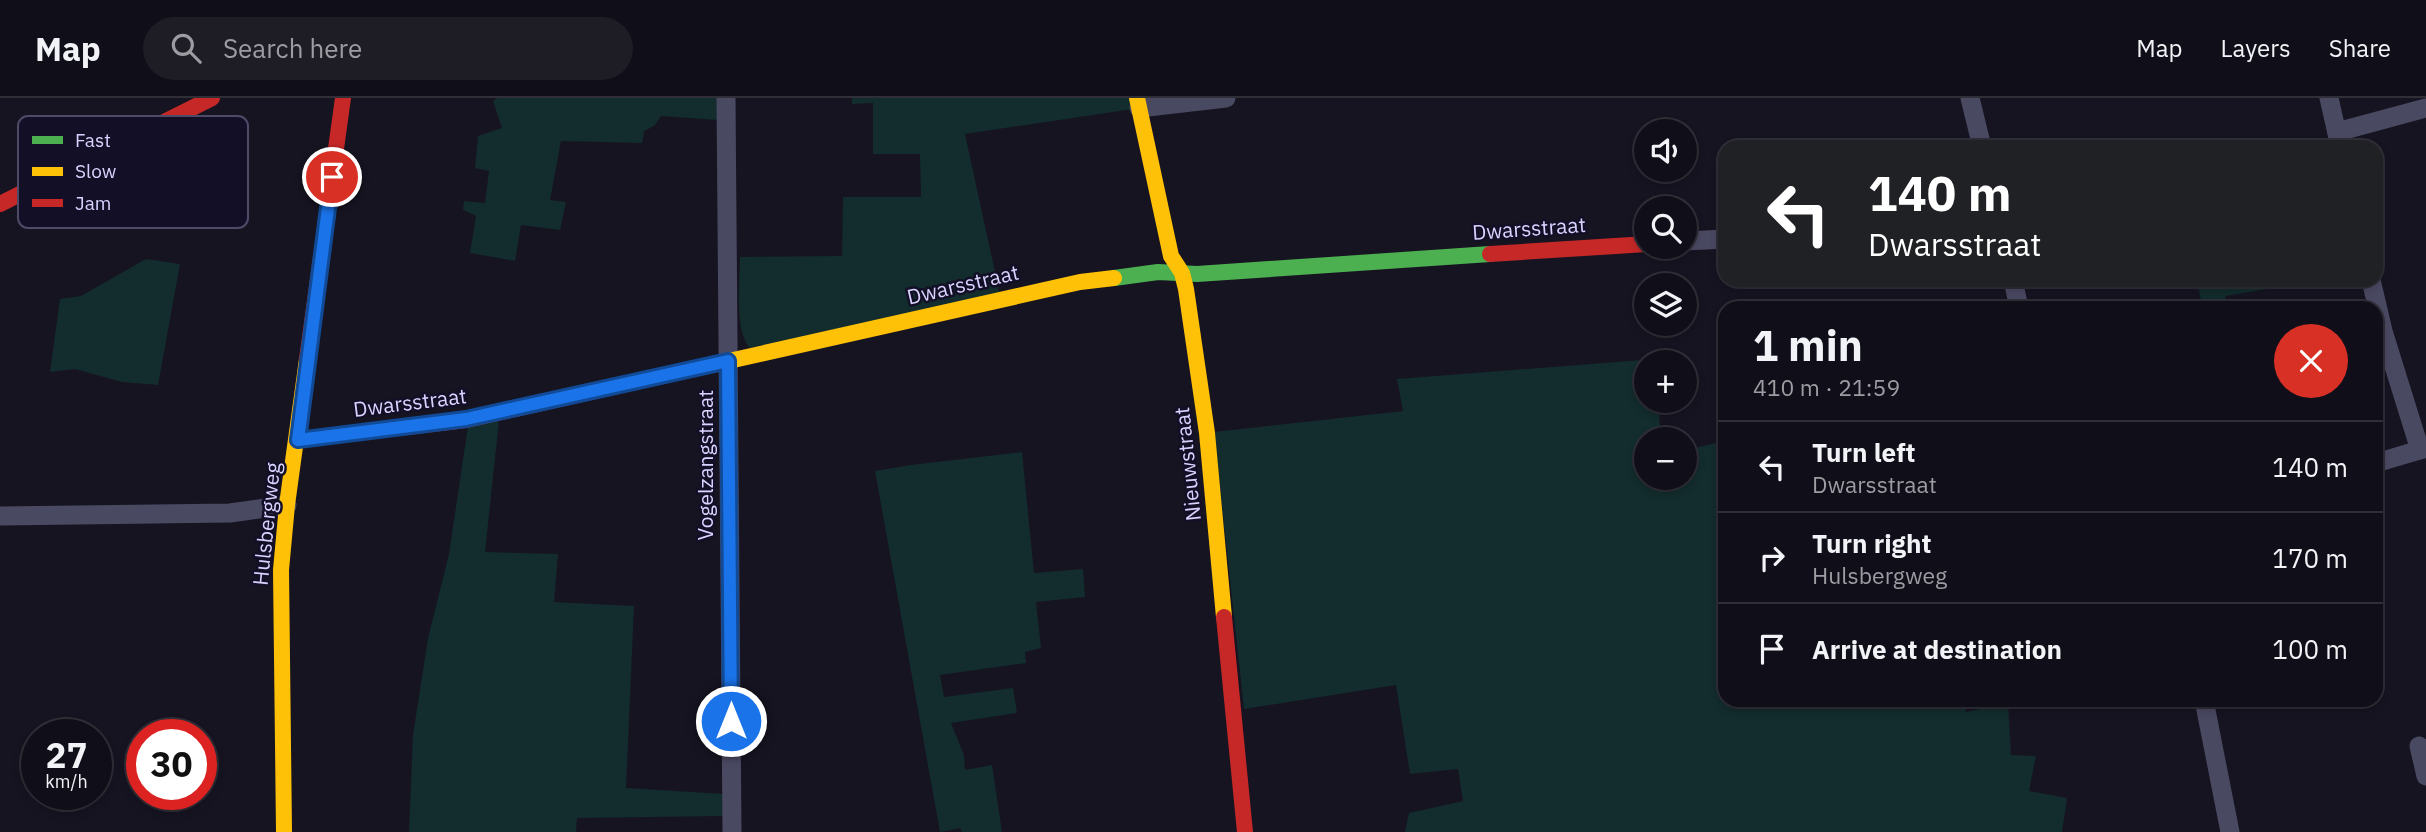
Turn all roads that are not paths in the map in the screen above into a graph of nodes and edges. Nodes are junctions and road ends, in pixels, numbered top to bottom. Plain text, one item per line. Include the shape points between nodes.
1 (212, 98) edge
2 (343, 98) edge
3 (726, 98) edge
4 (1226, 98) edge
5 (1970, 98) edge
6 (2329, 98) edge
7 (1138, 103) edge
8 (2426, 108) edge
9 (176, 116) edge
10 (2339, 139) edge
11 (1980, 140) edge
12 (18, 195) edge
13 (0, 204) edge
14 (1718, 239) edge
15 (1697, 240) edge
16 (1634, 245) edge
17 (1182, 273) junction
18 (2383, 331) edge
19 (728, 361) junction
20 (298, 440) junction
21 (2423, 449) edge
22 (2383, 461) edge
23 (287, 505) junction
24 (0, 516) edge
25 (2206, 707) edge
26 (2419, 746) dead end
27 (2426, 776) edge
28 (284, 832) edge
29 (732, 832) edge
30 (1245, 832) edge
31 (2230, 832) edge

1 - 9 street
2 - 20 street, Hulsbergweg
3 - 19 street, Vogelzangstraat
4 - 7 street
5 - 11 street
6 - 10 street
7 - 17 street, Nieuwstraat via 1171,256
8 - 10 street
12 - 13 street
14 - 15 street
16 - 17 street, Dwarsstraat
17 - 19 street, Dwarsstraat via 1080,282
17 - 30 street, Nieuwstraat via 1207,433
18 - 21 street
19 - 20 street, Dwarsstraat via 466,419
19 - 29 street, Vogelzangstraat
20 - 23 street, Hulsbergweg
21 - 22 street
23 - 24 street via 208,514
23 - 28 street, Hulsbergweg via 281,570
25 - 31 street
26 - 27 street

